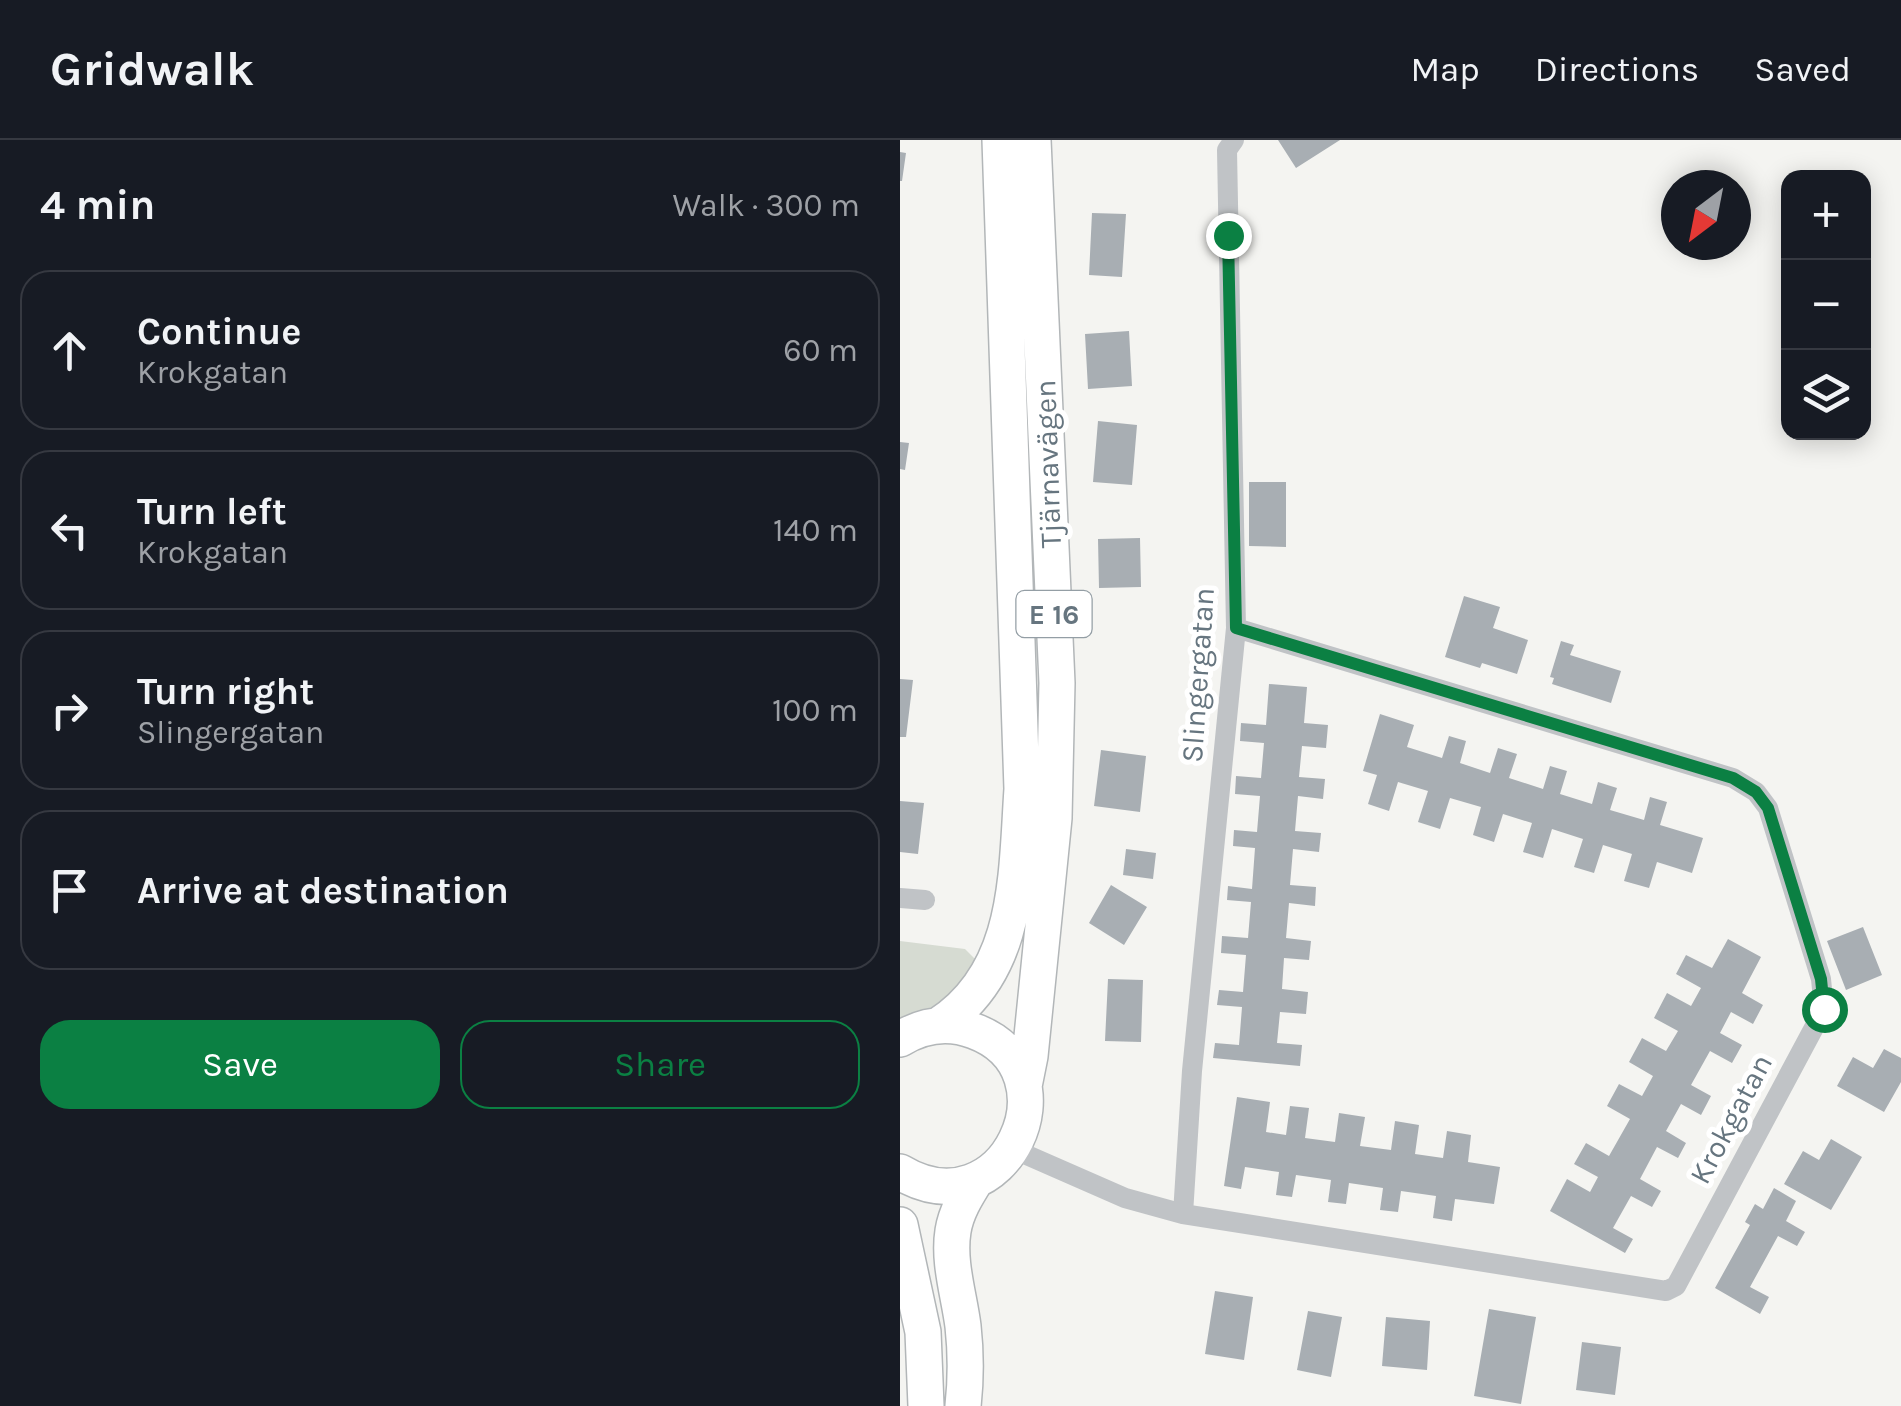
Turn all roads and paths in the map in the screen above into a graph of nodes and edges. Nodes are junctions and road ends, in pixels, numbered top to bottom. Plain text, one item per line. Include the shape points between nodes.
1 (1000, 140) edge
2 (1033, 140) edge
3 (1234, 140) edge
4 (1236, 628) junction
5 (900, 898) edge
6 (925, 900) dead end
7 (939, 1025) junction
8 (900, 1040) edge
9 (1024, 1086) junction
10 (1013, 1149) junction
11 (900, 1172) edge
12 (976, 1180) junction
13 (1183, 1214) junction
14 (900, 1225) edge
15 (926, 1406) edge
16 (963, 1406) edge

1 - 7 highway, Tjärnavägen / E 16 via 1022,789 1008,926 995,964 962,1010
2 - 9 highway, Tjärnavägen / E 16 via 1057,683 1054,818
3 - 4 street, Slingergatan via 1227,150
4 - 13 street, Slingergatan
4 - 13 street, Krokgatan via 1733,778 1756,792 1768,808 1821,979 1824,1009 1676,1286 1666,1291
5 - 6 street
7 - 8 highway, Tjärnavägen / E 16
7 - 9 highway via 962,1026 992,1040
9 - 10 highway, Tjärnavägen / E 16 via 1026,1108
10 - 12 highway
10 - 13 street, Krokgatan via 1126,1198
11 - 12 highway via 934,1186
12 - 16 highway via 953,1232
14 - 15 highway via 924,1332

